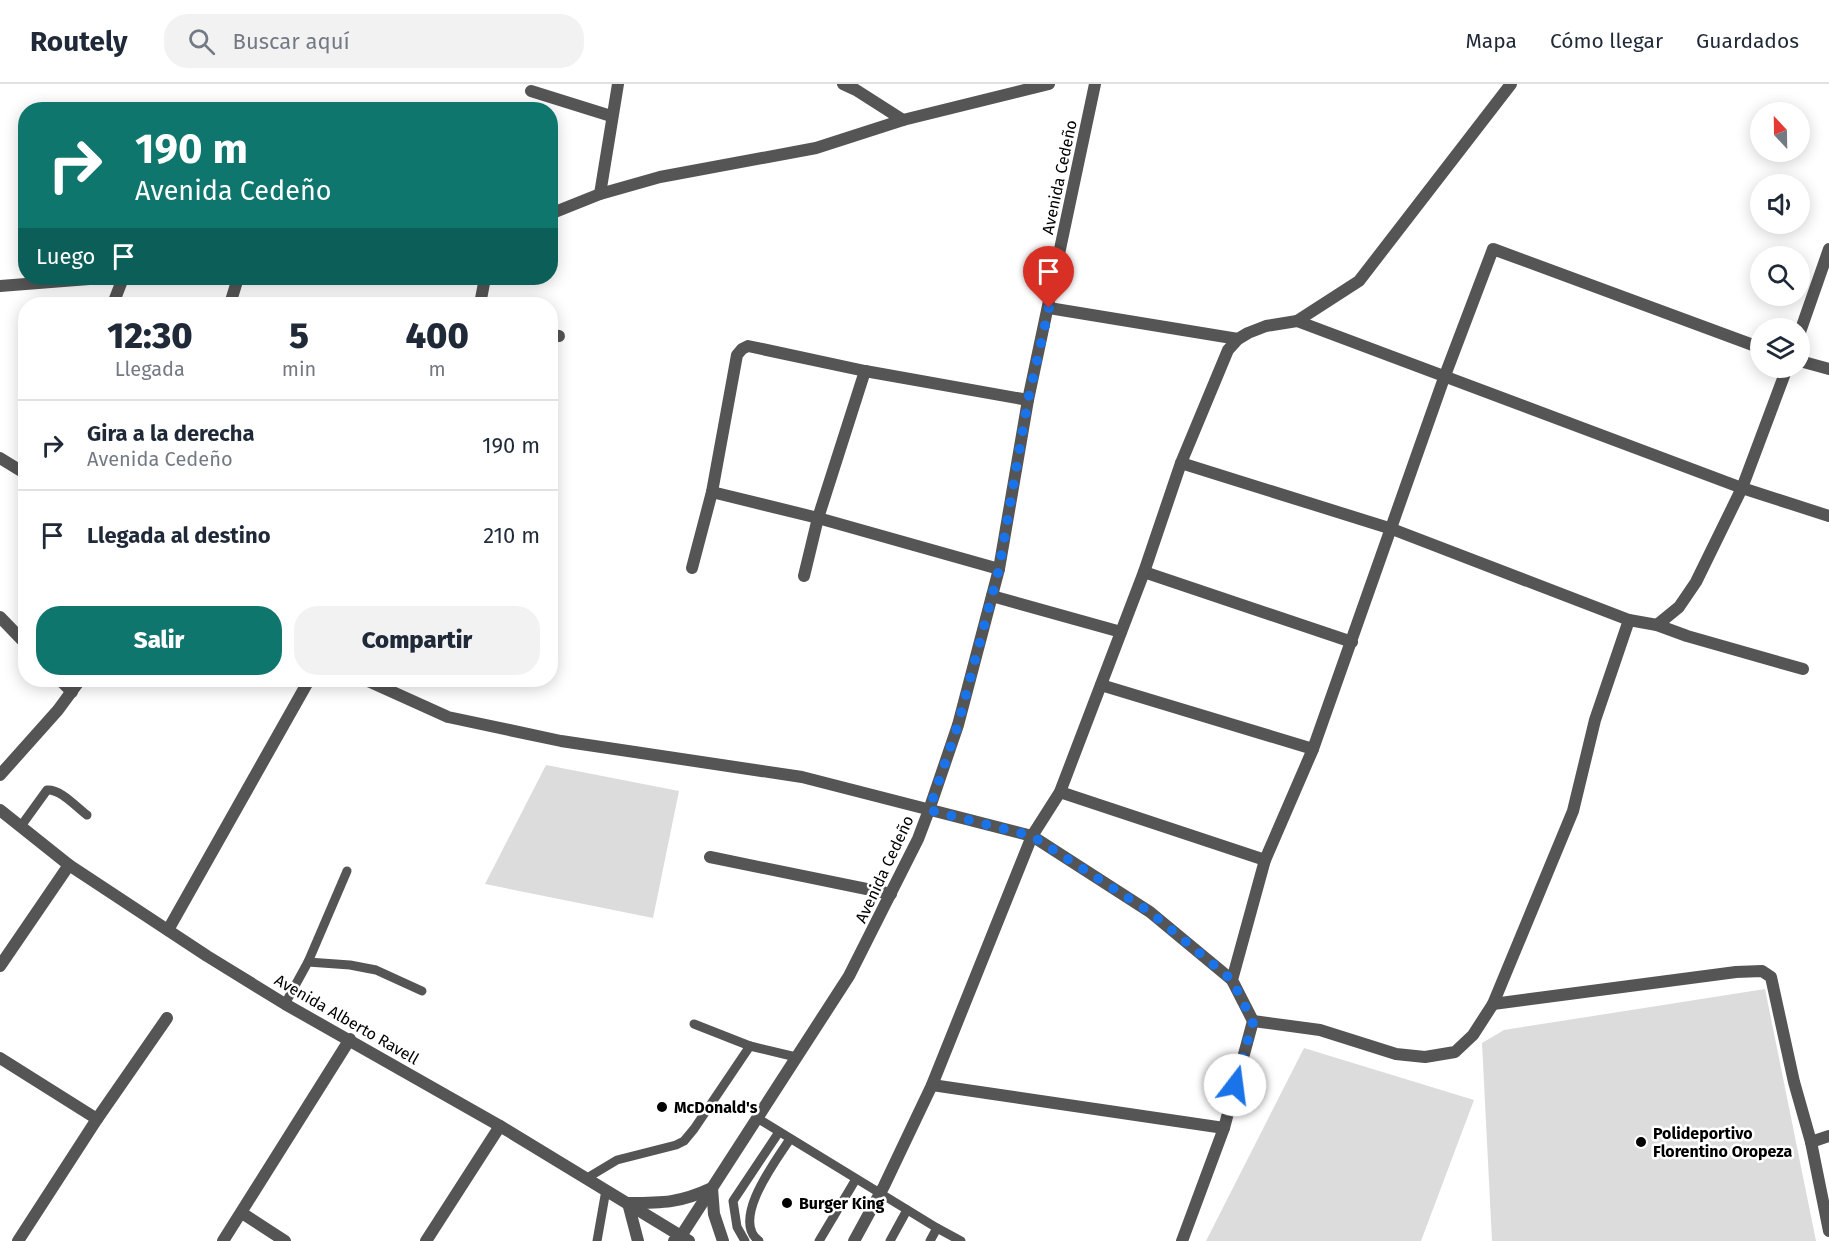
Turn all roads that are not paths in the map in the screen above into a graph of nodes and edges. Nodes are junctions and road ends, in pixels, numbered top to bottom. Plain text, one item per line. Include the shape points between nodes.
1 (618, 84) edge
2 (843, 84) edge
3 (1049, 84) edge
4 (1095, 84) edge
5 (1511, 84) edge
6 (858, 87) edge
7 (531, 91) dead end
8 (611, 116) junction
9 (903, 120) junction
10 (600, 194) junction
11 (558, 211) edge
12 (1829, 249) edge
13 (18, 285) edge
14 (0, 286) edge
15 (1049, 308) junction
16 (1805, 318) edge
17 (1297, 321) junction
18 (1238, 339) junction
19 (1750, 344) edge
20 (1810, 364) edge
21 (1829, 369) edge
22 (865, 371) junction
23 (1444, 378) junction
24 (1784, 378) edge
25 (1028, 400) junction
26 (0, 459) edge
27 (1181, 463) junction
28 (18, 469) edge
29 (1742, 488) junction
30 (712, 492) junction
31 (1829, 516) edge
32 (818, 518) junction
33 (1392, 529) junction
34 (692, 568) dead end
35 (999, 569) junction
36 (1144, 573) junction
37 (804, 576) dead end
38 (992, 596) junction
39 (0, 617) edge
40 (1629, 620) junction
41 (1657, 625) junction
42 (1121, 632) junction
43 (18, 636) edge
44 (1352, 642) junction
45 (1803, 669) dead end
46 (1101, 685) junction
47 (67, 687) edge
48 (75, 687) edge
49 (305, 687) edge
50 (381, 687) edge
51 (72, 692) junction
52 (1313, 749) junction
53 (0, 775) edge
54 (1060, 792) junction
55 (0, 810) edge
56 (929, 810) junction
57 (87, 815) dead end
58 (21, 826) junction
59 (1032, 836) junction
60 (710, 857) dead end
61 (1265, 860) junction
62 (69, 865) junction
63 (347, 871) dead end
64 (891, 894) junction
65 (168, 930) junction
66 (308, 962) junction
67 (0, 966) edge
68 (1232, 980) junction
69 (422, 990) dead end
70 (285, 1004) junction
71 (1493, 1004) junction
72 (167, 1018) dead end
73 (1253, 1022) junction
74 (694, 1024) dead end
75 (350, 1039) junction
76 (750, 1046) junction
77 (0, 1058) edge
78 (796, 1058) junction
79 (932, 1084) junction
80 (757, 1118) junction
81 (97, 1119) junction
82 (500, 1126) junction
83 (1224, 1128) junction
84 (779, 1132) junction
85 (1829, 1136) edge
86 (790, 1139) junction
87 (1811, 1142) junction
88 (587, 1178) junction
89 (856, 1179) junction
90 (712, 1188) junction
91 (606, 1190) junction
92 (880, 1193) junction
93 (628, 1203) junction
94 (907, 1210) junction
95 (242, 1213) junction
96 (937, 1228) junction
97 (1829, 1231) edge
98 (681, 1240) edge
99 (18, 1241) edge
100 (223, 1241) edge
101 (285, 1241) edge
102 (426, 1241) edge
103 (597, 1241) edge
104 (638, 1241) edge
105 (723, 1241) edge
106 (745, 1241) edge
107 (759, 1241) edge
108 (819, 1241) edge
109 (854, 1241) edge
110 (890, 1241) edge
111 (930, 1241) edge
112 (961, 1241) edge
113 (1182, 1241) edge

1 - 8 street
2 - 6 street
3 - 9 street
4 - 15 street, Avenida Cedeño
5 - 17 street via 1359,282
6 - 9 street
7 - 8 street
8 - 10 street
9 - 10 street via 816,148 660,177
10 - 11 street
12 - 16 street
13 - 14 street
15 - 18 street
15 - 25 street, Avenida Cedeño
17 - 18 street via 1266,326
17 - 23 street
18 - 27 street via 1228,350
19 - 23 street via 1493,249
20 - 21 street
22 - 25 street
22 - 30 street via 748,346 742,349 737,355
22 - 32 street
23 - 29 street
23 - 33 street
24 - 29 street
25 - 35 street, Avenida Cedeño
26 - 28 street
27 - 33 street
27 - 36 street
29 - 31 street
29 - 41 street via 1696,582 1679,607
30 - 32 street
30 - 34 street
32 - 35 street
32 - 37 street
33 - 40 street
33 - 44 street
35 - 38 street, Avenida Cedeño
36 - 42 street
36 - 44 street
38 - 42 street
38 - 56 street, Avenida Cedeño via 958,725
39 - 43 street
40 - 41 street
40 - 71 street via 1595,720 1573,811
41 - 45 street
42 - 46 street
44 - 52 street
46 - 52 street
46 - 54 street
47 - 51 street
48 - 51 street
49 - 65 street
50 - 56 street via 447,717 561,741 802,777
51 - 53 street
52 - 61 street
54 - 59 street
54 - 61 street
55 - 58 street, Avenida Alberto Ravell
56 - 59 street
56 - 64 street, Avenida Cedeño
57 - 58 lane via 60,794 47,790
58 - 62 street, Avenida Alberto Ravell
59 - 68 street via 1150,912
59 - 79 street
60 - 64 street
61 - 68 street
62 - 65 street, Avenida Alberto Ravell
62 - 67 street
63 - 66 lane
64 - 78 street, Avenida Cedeño via 849,976
65 - 70 street, Avenida Alberto Ravell
66 - 69 lane via 376,970
66 - 70 lane
68 - 73 street
70 - 75 street, Avenida Alberto Ravell
71 - 73 street via 1473,1035 1455,1052 1425,1057 1396,1054 1320,1030
71 - 87 street via 1762,971 1772,977
72 - 81 street
73 - 83 street
74 - 76 lane
75 - 82 street, Avenida Alberto Ravell
75 - 95 street
76 - 78 lane
76 - 88 lane via 684,1142 617,1160
77 - 81 street
78 - 80 street, Avenida Cedeño
79 - 83 street
79 - 92 street
80 - 84 lane
80 - 90 street, Avenida Cedeño
81 - 99 street
82 - 88 street, Avenida Alberto Ravell
82 - 102 street
83 - 113 street
84 - 86 lane
84 - 106 lane via 733,1201 737,1227
85 - 87 street
86 - 89 lane
86 - 107 lane via 762,1181 753,1204 751,1230
87 - 97 street
88 - 91 street, Avenida Alberto Ravell
89 - 92 lane
89 - 108 lane
90 - 93 street via 670,1203
90 - 98 street, Avenida Cedeño
90 - 105 street via 714,1214
91 - 93 street, Avenida Alberto Ravell
91 - 103 lane
92 - 94 lane
92 - 109 street
93 - 98 street, Avenida Alberto Ravell
93 - 104 street
94 - 96 lane
94 - 110 lane
95 - 100 street
95 - 101 street
96 - 111 lane
96 - 112 lane

